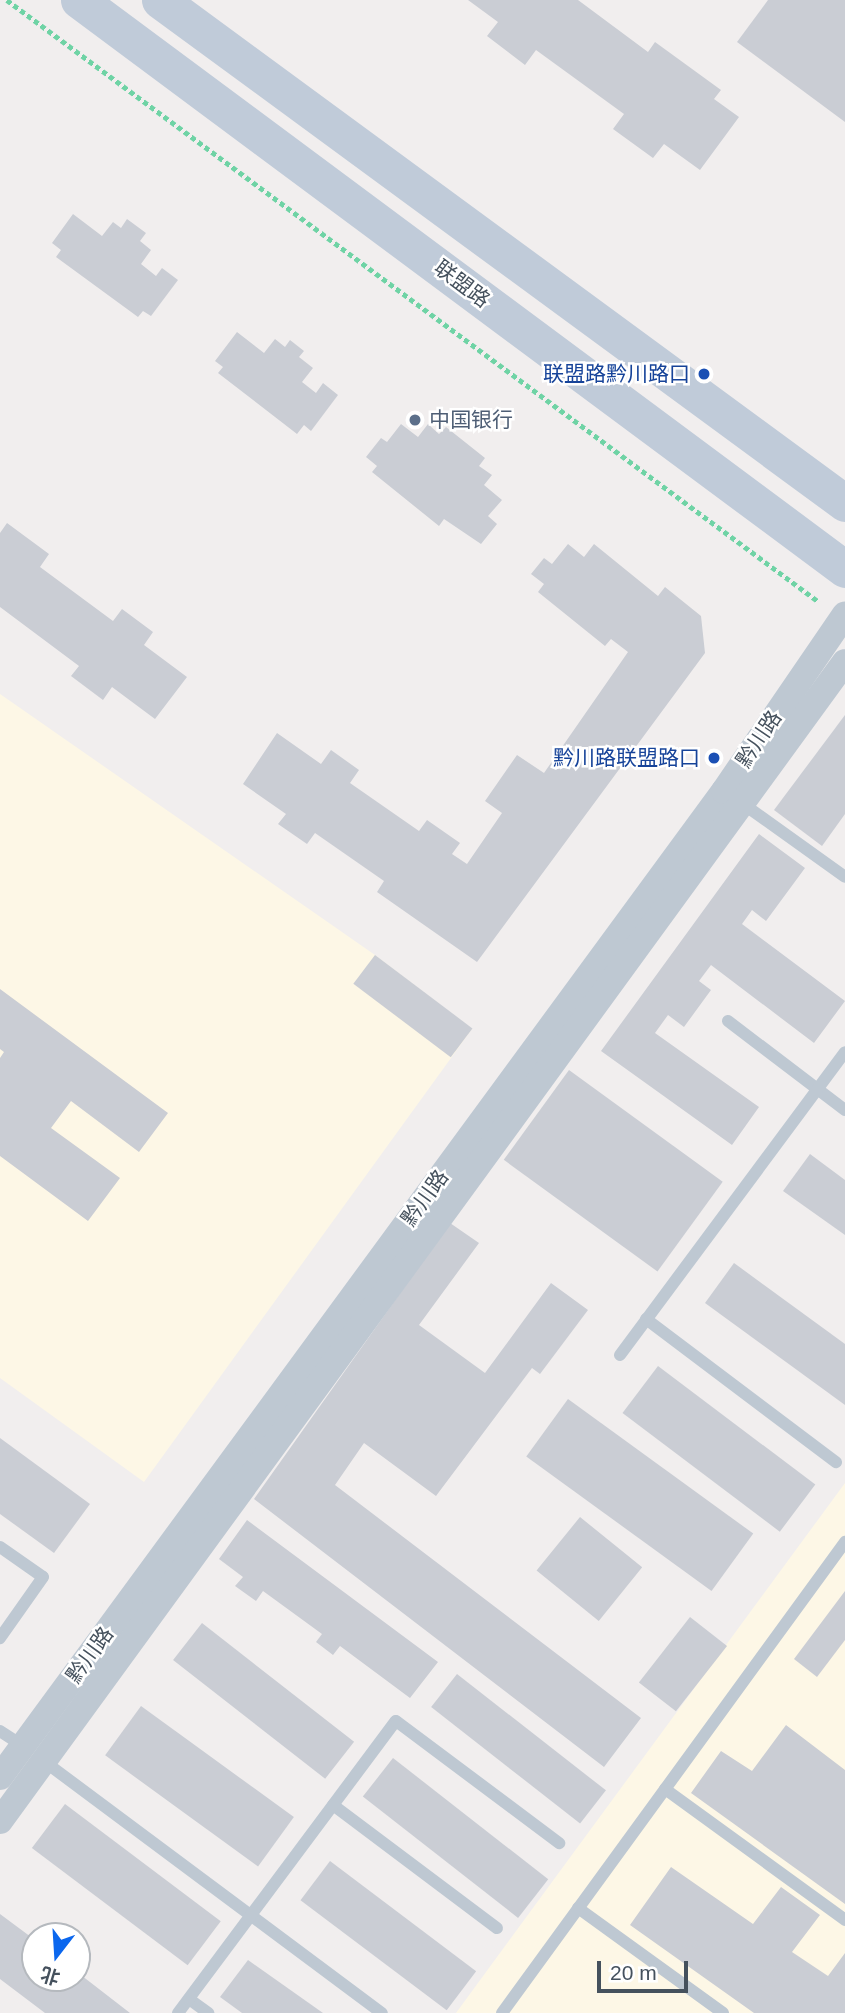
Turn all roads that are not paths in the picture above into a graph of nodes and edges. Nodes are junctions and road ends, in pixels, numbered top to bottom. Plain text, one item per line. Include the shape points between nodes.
1 (79, 0) edge
2 (160, 0) edge
3 (845, 503) edge
4 (845, 569) edge
5 (843, 617) edge
6 (845, 662) edge
7 (734, 797) junction
8 (845, 877) edge
9 (728, 1021) dead end
10 (845, 1052) edge
11 (818, 1089) junction
12 (845, 1110) edge
13 (646, 1319) junction
14 (620, 1355) dead end
15 (836, 1462) dead end
16 (845, 1542) edge
17 (0, 1547) edge
18 (0, 1638) edge
19 (0, 1731) edge
20 (33, 1753) junction
21 (0, 1777) edge
22 (665, 1789) junction
23 (333, 1805) junction
24 (0, 1821) edge
25 (559, 1843) dead end
26 (578, 1908) junction
27 (250, 1916) junction
28 (845, 1920) edge
29 (497, 1928) dead end
30 (189, 1999) junction
31 (178, 2013) edge
32 (208, 2013) edge
33 (382, 2013) edge
34 (502, 2013) edge
35 (723, 2013) edge

1 - 4 main road, 联盟路
2 - 3 main road
5 - 7 street, 黔川路
6 - 7 street, 黔川路
7 - 8 lane
7 - 20 street, 黔川路
9 - 11 lane
10 - 11 lane
11 - 12 lane
11 - 13 lane
13 - 14 lane
13 - 15 lane
16 - 22 lane
17 - 18 lane via 43,1577
19 - 20 lane
20 - 21 street, 黔川路
20 - 24 street, 黔川路
20 - 27 lane
22 - 26 lane
22 - 28 lane
23 - 25 lane via 396,1721
23 - 27 lane
23 - 29 lane
26 - 34 lane
26 - 35 lane
27 - 30 lane
27 - 33 lane
30 - 31 lane
30 - 32 lane

